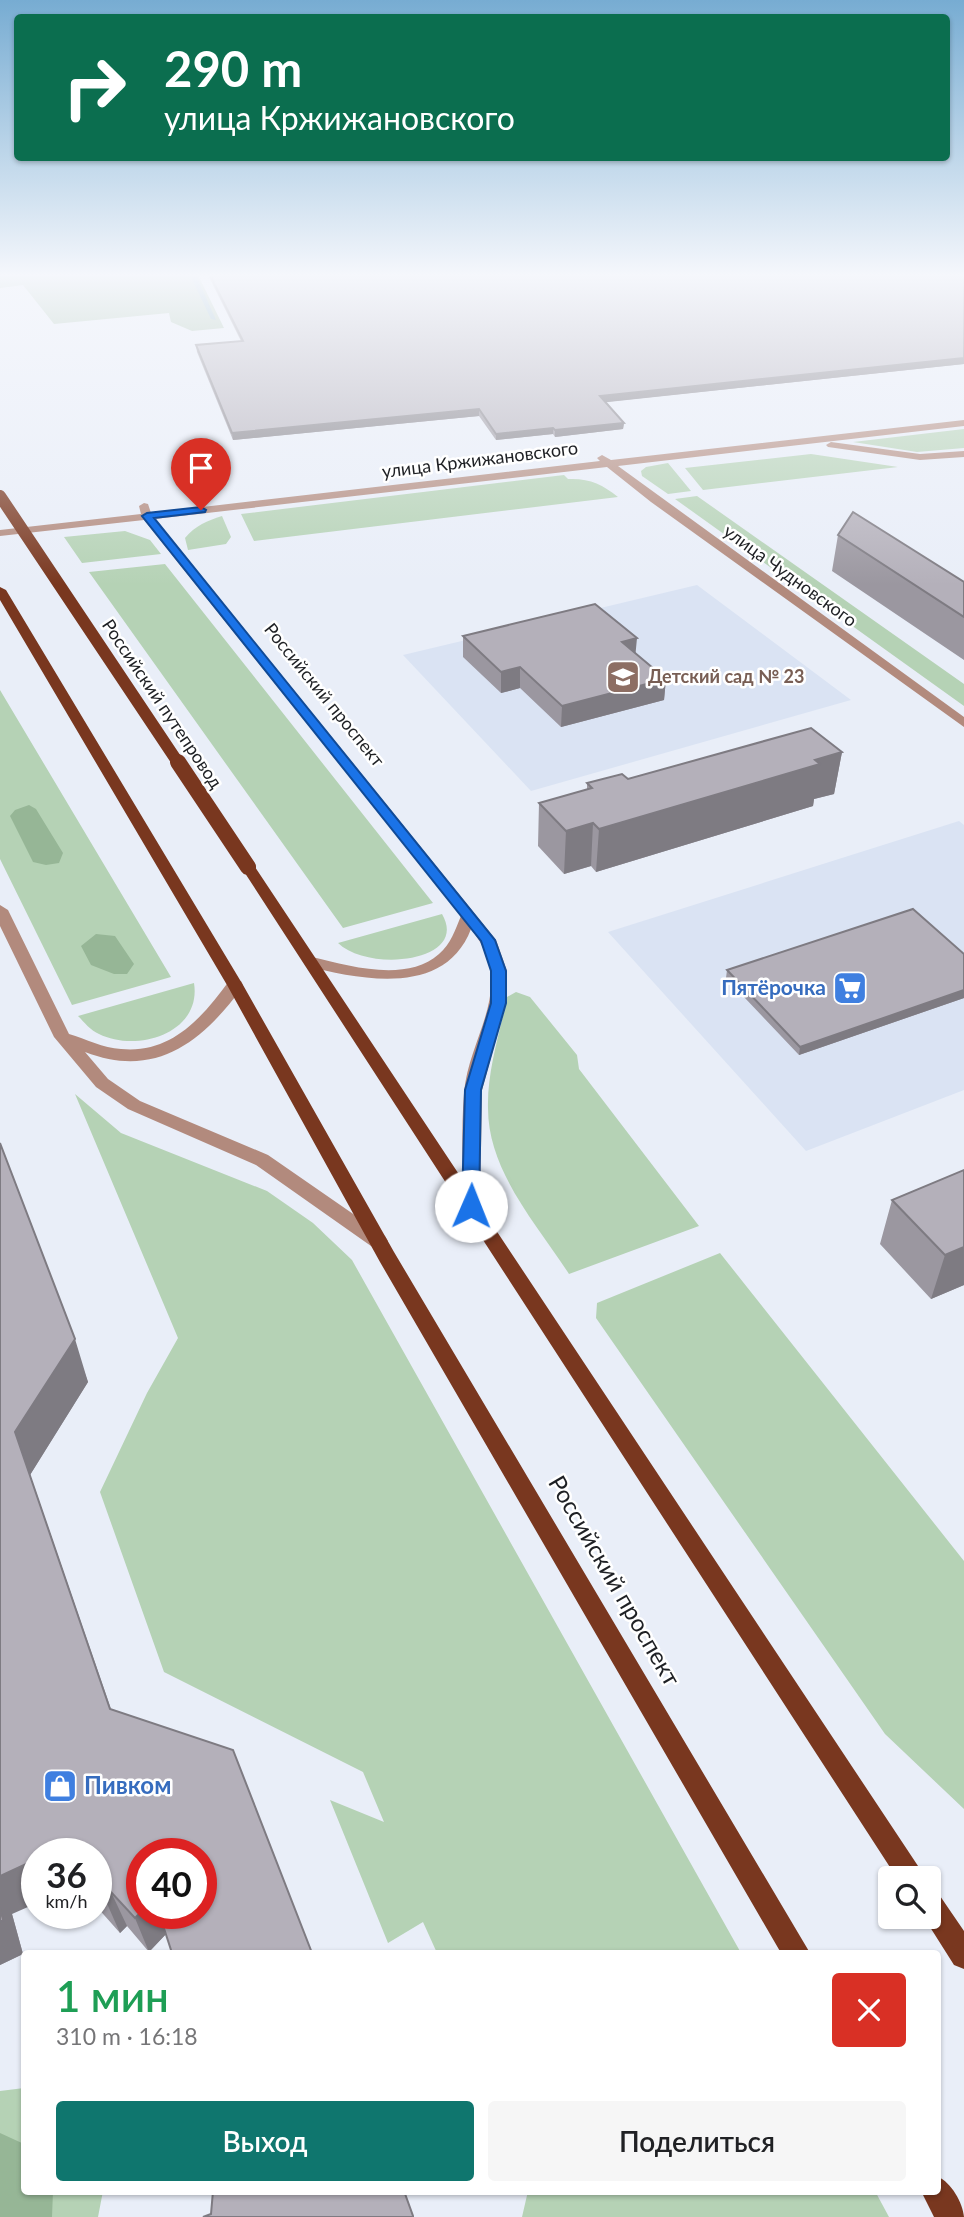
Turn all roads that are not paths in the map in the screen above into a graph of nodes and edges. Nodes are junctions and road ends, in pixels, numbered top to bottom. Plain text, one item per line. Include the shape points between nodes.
1 (964, 412) edge
2 (912, 418) junction
3 (964, 423) edge
4 (924, 428) junction
5 (807, 441) junction
6 (964, 454) edge
7 (602, 458) junction
8 (0, 496) edge
9 (145, 511) junction
10 (0, 521) edge
11 (0, 533) edge
12 (0, 590) edge
13 (964, 723) edge
14 (0, 910) edge
15 (469, 914) junction
16 (312, 962) junction
17 (235, 985) junction
18 (62, 1037) junction
19 (471, 1206) junction
20 (378, 1241) junction
21 (905, 1866) edge
22 (941, 1920) edge
23 (794, 1950) edge
24 (964, 1955) edge
25 (938, 2195) edge
26 (951, 2217) edge

1 - 2 street, улица Кржижановского
2 - 4 street
2 - 7 street, улица Кржижановского
3 - 4 street, улица Кржижановского
4 - 5 street, улица Кржижановского
5 - 6 street via 907,456
5 - 7 street, улица Кржижановского
7 - 9 street, улица Кржижановского
7 - 13 street, улица Чудновского
8 - 16 main road, Российский путепровод, bridge
9 - 10 street, улица Кржижановского
9 - 11 street, улица Кржижановского
9 - 15 street, Российский проспект
12 - 17 main road, Российский проспект
14 - 18 street, Российский проспект
15 - 16 street via 455,949 438,963 414,972 385,975
15 - 19 street, Российский проспект via 488,940 499,971 498,1003 473,1090
16 - 19 main road
17 - 18 street via 217,1012 173,1047 143,1056 103,1053
17 - 20 main road, Российский проспект
18 - 20 street, Российский проспект via 102,1083 134,1105 262,1160
19 - 21 main road
20 - 23 main road, Российский проспект
22 - 24 main road
25 - 26 main road

